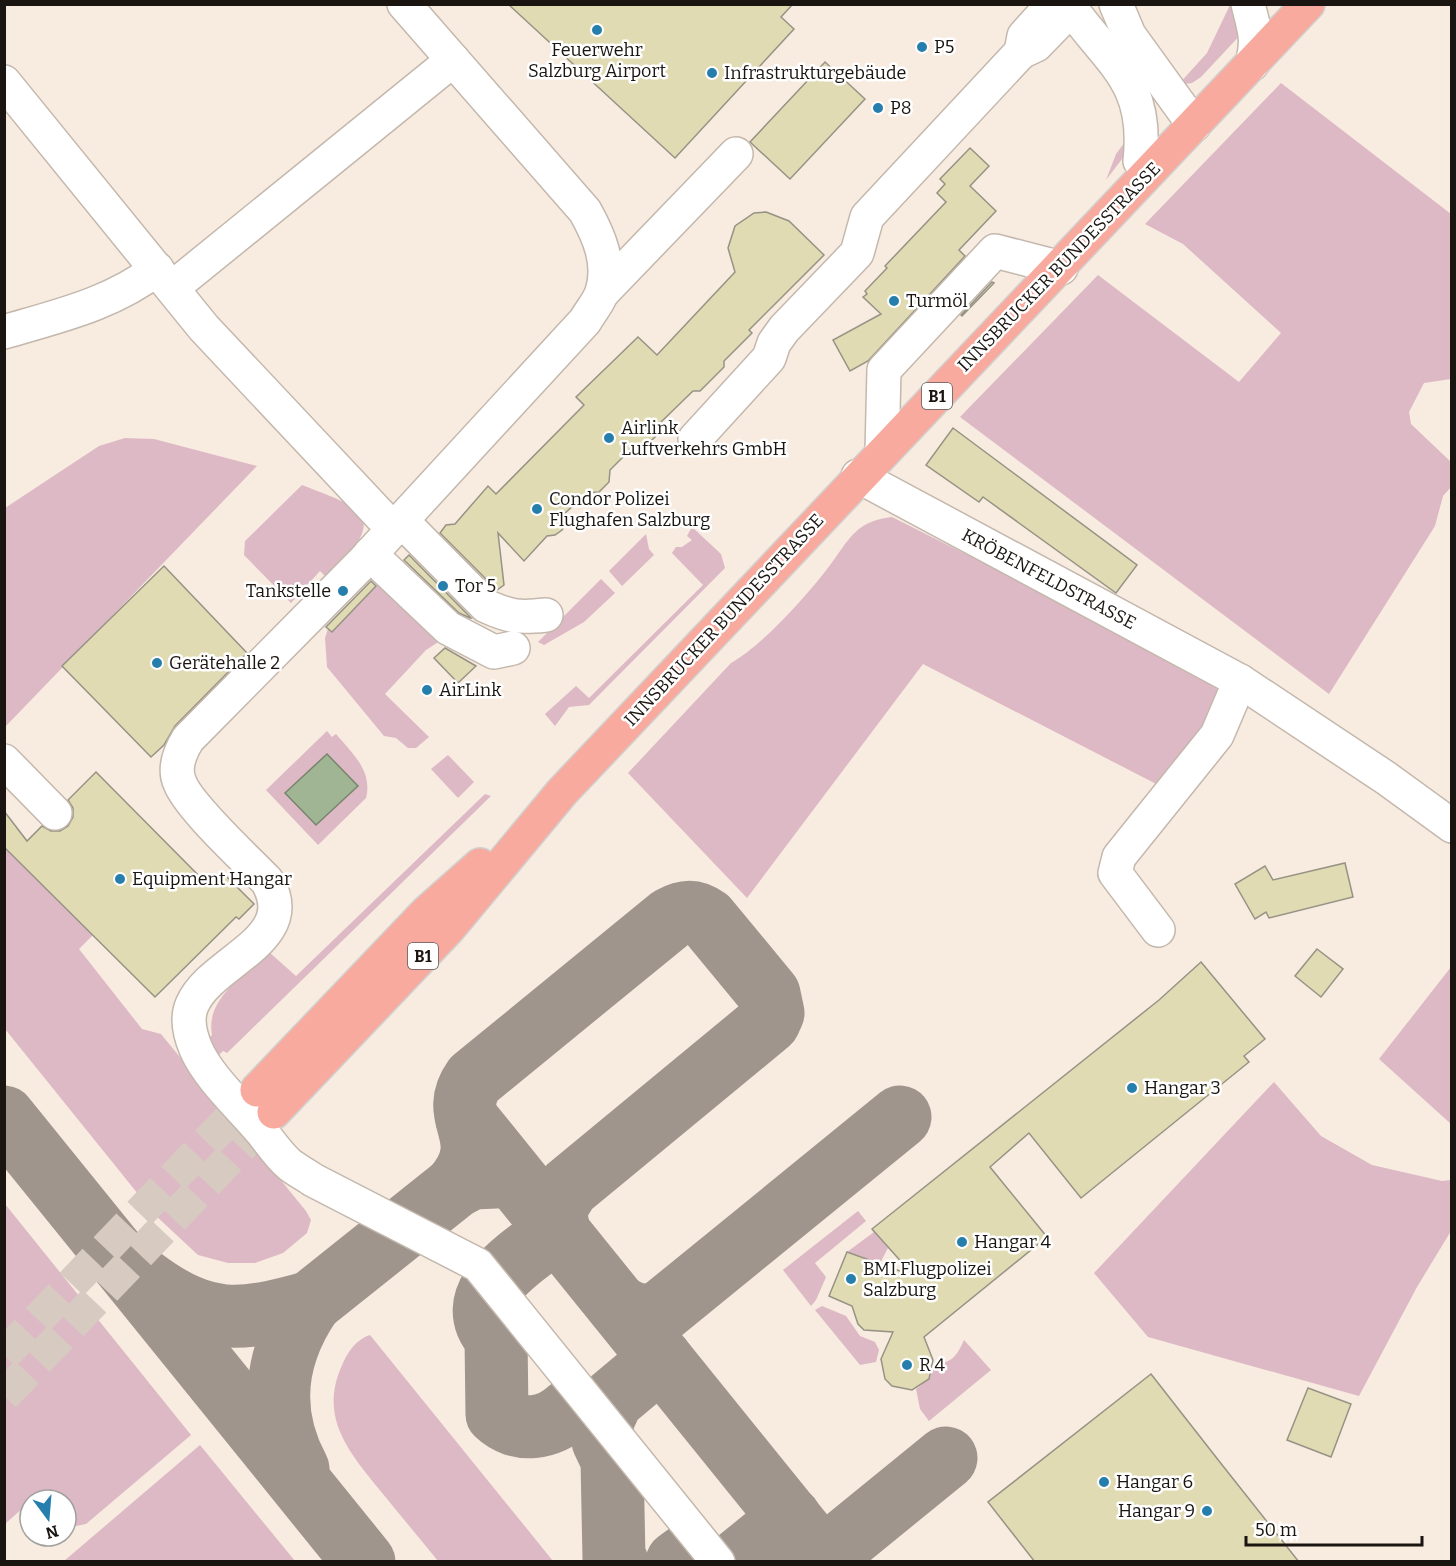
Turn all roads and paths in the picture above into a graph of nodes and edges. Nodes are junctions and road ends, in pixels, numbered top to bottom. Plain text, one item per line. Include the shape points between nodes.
1 (404, 4) edge
2 (1116, 4) edge
3 (1248, 4) edge
4 (1308, 4) edge
5 (1064, 6) edge
6 (453, 60) junction
7 (1252, 64) junction
8 (4, 81) edge
9 (1194, 125) junction
10 (736, 154) dead end
11 (1138, 174) junction
12 (1061, 268) junction
13 (165, 279) junction
14 (602, 293) junction
15 (4, 332) edge
16 (695, 439) dead end
17 (882, 452) junction
18 (858, 476) junction
19 (397, 525) junction
20 (370, 554) junction
21 (546, 615) dead end
22 (513, 648) dead end
23 (1240, 681) junction
24 (4, 761) edge
25 (55, 813) dead end
26 (1452, 826) edge
27 (1158, 930) dead end
28 (266, 1101) tunnel mouth
29 (718, 1562) edge

1 - 6 street
2 - 9 street via 1129,35
3 - 7 street via 1256,29
4 - 7 main road, INNSBRUCKER BUNDESSTRASSE / B1
5 - 11 street via 1131,86 1143,140
5 - 16 street via 1036,45 1021,52 867,217 857,253 784,329 769,358
6 - 13 street
6 - 14 street via 585,211 600,238 605,266
7 - 9 main road, INNSBRUCKER BUNDESSTRASSE / B1
8 - 13 street
9 - 11 main road, INNSBRUCKER BUNDESSTRASSE / B1
10 - 14 street
11 - 12 main road, INNSBRUCKER BUNDESSTRASSE / B1
12 - 17 main road, INNSBRUCKER BUNDESSTRASSE / B1
12 - 17 street via 995,251 884,370
13 - 15 street
13 - 19 street via 204,328
14 - 19 street via 585,321
17 - 18 main road, INNSBRUCKER BUNDESSTRASSE / B1
18 - 23 street, KRÖBENFELDSTRASSE
18 - 28 main road, INNSBRUCKER BUNDESSTRASSE / B1 via 562,792 449,928 333,1030
19 - 20 street
19 - 21 street via 486,606 520,618
20 - 22 street via 448,628 494,652
20 - 29 street via 180,751 179,783 191,801 267,881 276,905 270,927 260,939 198,996 192,1005 189,1029 209,1070 289,1164 478,1265
23 - 26 street, KRÖBENFELDSTRASSE
23 - 27 street via 1217,735 1119,857 1115,873
24 - 25 street

